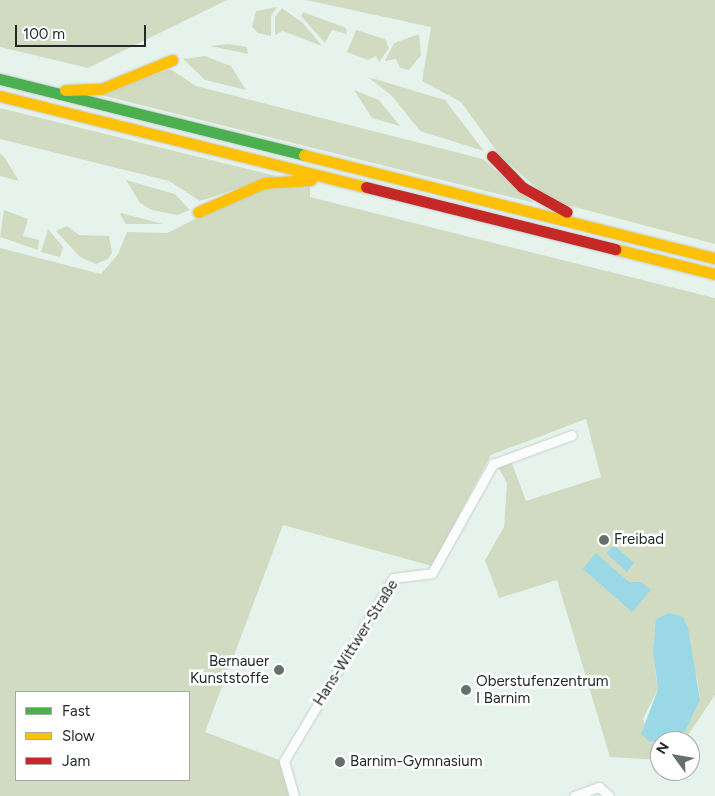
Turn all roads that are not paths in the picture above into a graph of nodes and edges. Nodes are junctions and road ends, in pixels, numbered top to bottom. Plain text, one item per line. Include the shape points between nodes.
1 (172, 60) dead end
2 (0, 79) edge
3 (47, 91) junction
4 (0, 96) edge
5 (492, 156) dead end
6 (338, 181) junction
7 (198, 212) dead end
8 (598, 228) junction
9 (715, 258) edge
10 (715, 274) edge
11 (572, 435) dead end
12 (294, 796) edge
13 (574, 796) edge
14 (610, 796) edge

1 - 3 highway via 101,90
2 - 3 highway
3 - 8 highway
4 - 6 highway
5 - 8 highway via 534,195
6 - 7 highway via 264,183
6 - 10 highway
8 - 9 highway
11 - 12 street, Hans-Wittwer-Straße via 493,464 432,573 393,578 284,761
13 - 14 street via 599,788

